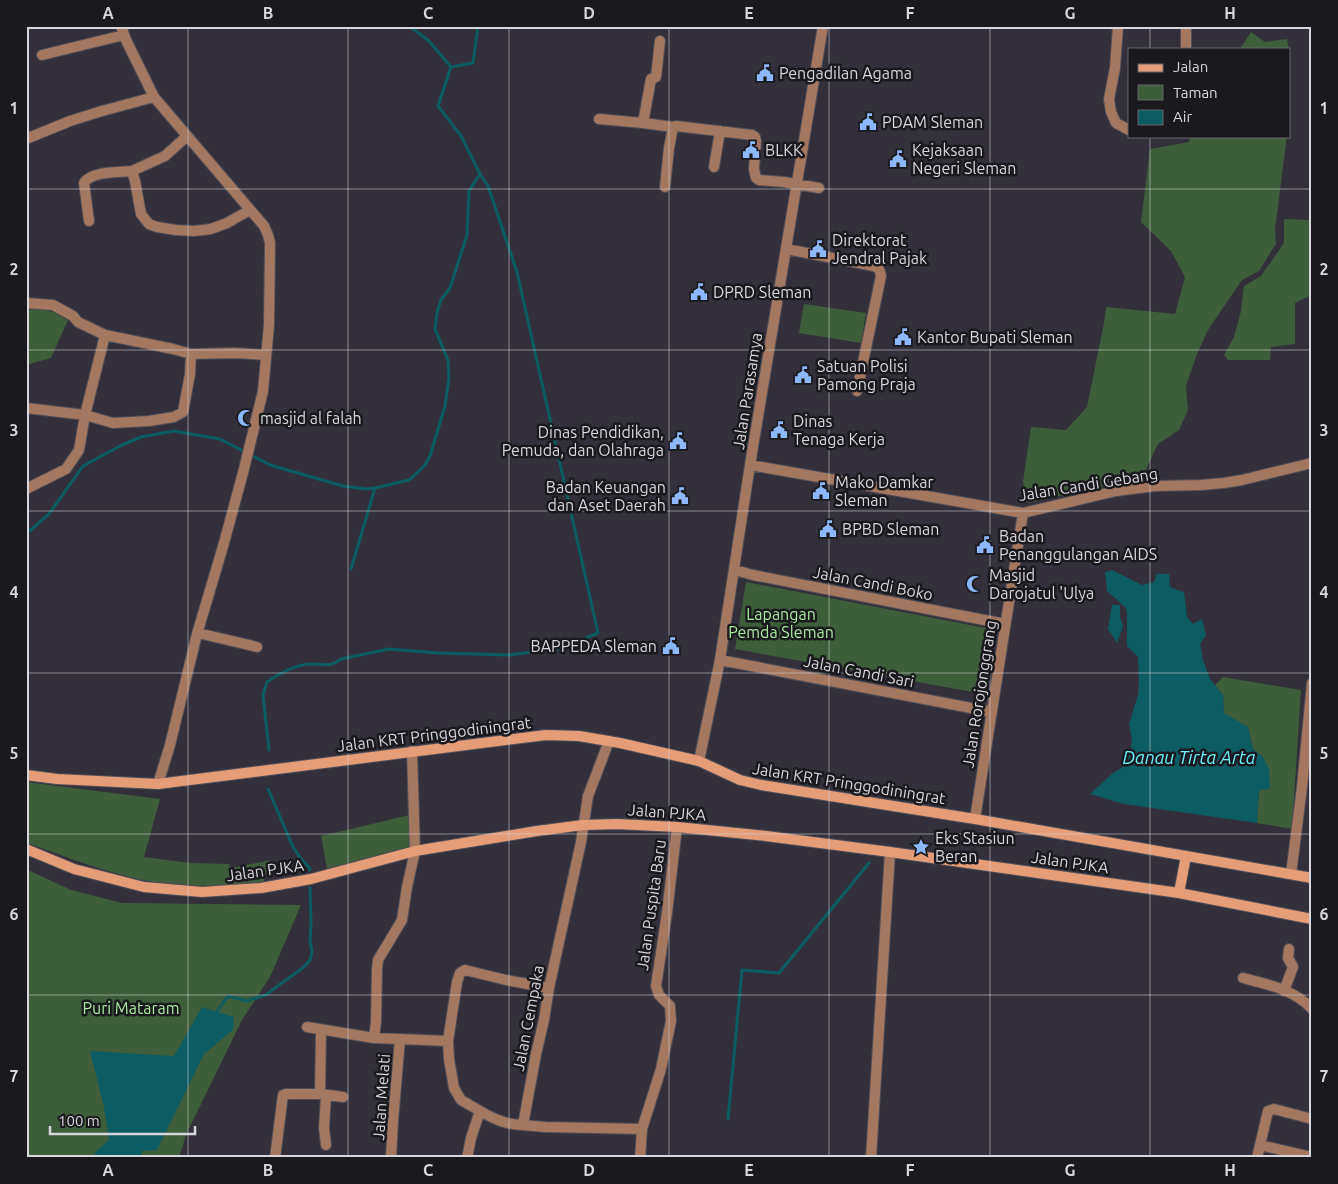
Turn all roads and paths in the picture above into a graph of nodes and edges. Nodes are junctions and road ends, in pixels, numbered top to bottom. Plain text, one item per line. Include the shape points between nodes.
1 (823, 26) edge
2 (1118, 26) edge
3 (1186, 26) edge
4 (122, 30) edge
5 (660, 41) dead end
6 (1186, 48) edge
7 (42, 55) dead end
8 (154, 97) junction
9 (599, 119) dead end
10 (643, 123) junction
11 (673, 127) junction
12 (1128, 130) edge
13 (720, 131) junction
14 (188, 136) junction
15 (26, 139) edge
16 (714, 167) dead end
17 (132, 171) junction
18 (796, 185) junction
19 (665, 187) dead end
20 (819, 188) dead end
21 (250, 210) junction
22 (89, 221) dead end
23 (786, 249) junction
24 (26, 303) edge
25 (105, 335) junction
26 (191, 354) junction
27 (266, 354) junction
28 (858, 391) dead end
29 (26, 408) edge
30 (84, 415) junction
31 (1312, 463) edge
32 (750, 465) junction
33 (26, 489) edge
34 (1023, 513) junction
35 (735, 570) junction
36 (1005, 624) junction
37 (198, 633) junction
38 (256, 647) dead end
39 (720, 660) junction
40 (1312, 683) edge
41 (992, 712) junction
42 (609, 741) junction
43 (412, 751) junction
44 (699, 761) junction
45 (26, 775) edge
46 (158, 784) junction
47 (975, 819) junction
48 (584, 824) junction
49 (677, 827) junction
50 (26, 849) edge
51 (415, 852) junction
52 (890, 852) junction
53 (1186, 856) junction
54 (1291, 874) junction
55 (1312, 878) edge
56 (1179, 893) junction
57 (1312, 919) edge
58 (1289, 948) dead end
59 (1243, 978) dead end
60 (549, 988) junction
61 (1284, 991) junction
62 (1312, 1009) edge
63 (307, 1028) dead end
64 (321, 1030) junction
65 (374, 1038) junction
66 (400, 1039) junction
67 (448, 1040) junction
68 (323, 1095) junction
69 (343, 1097) dead end
70 (480, 1111) junction
71 (1312, 1119) edge
72 (523, 1125) junction
73 (642, 1129) junction
74 (326, 1145) dead end
75 (1260, 1145) junction
76 (1312, 1157) edge
77 (275, 1158) edge
78 (391, 1158) edge
79 (467, 1158) edge
80 (640, 1158) edge
81 (871, 1158) edge
82 (1257, 1158) edge

1 - 18 street, Jalan Parasamya
2 - 12 street via 1109,100 1116,124
3 - 6 street
4 - 7 street
4 - 8 street
5 - 10 street via 656,77 652,79
8 - 14 street
8 - 15 street via 70,121
9 - 10 street
10 - 11 street
11 - 13 street
11 - 19 street
13 - 16 street
13 - 18 street via 755,137 756,178
14 - 17 street via 165,156
14 - 21 street
17 - 21 street via 141,214 149,224 157,227 194,231 211,229
17 - 22 street via 86,179
18 - 20 street
18 - 23 street, Jalan Parasamya
21 - 27 street via 264,226 270,243
23 - 28 street via 874,266 880,271
23 - 32 street, Jalan Parasamya
24 - 25 street via 53,305
25 - 26 street
25 - 30 street
26 - 27 street
26 - 30 street via 183,412 174,418 113,423
27 - 37 street via 263,390 246,460
29 - 30 street
30 - 33 street via 79,450 66,469
31 - 34 street, Jalan Candi Gebang via 1224,483 1116,491
32 - 34 street, Jalan Candi Gebang
32 - 35 street, Jalan Parasamya
34 - 36 street, Jalan Rorojonggrang
35 - 36 street, Jalan Candi Boko
35 - 39 street, Jalan Parasamya
36 - 41 street, Jalan Rorojonggrang
37 - 38 street
37 - 46 street
39 - 41 street, Jalan Candi Sari
39 - 44 street, Jalan Parasamya
40 - 54 street
41 - 47 street, Jalan Rorojonggrang
42 - 43 main road, Jalan KRT Pringgodiningrat via 546,735
42 - 44 main road, Jalan KRT Pringgodiningrat
42 - 48 street, Jalan Cempaka via 588,796
43 - 46 main road, Jalan KRT Pringgodiningrat
43 - 51 street
44 - 47 main road, Jalan KRT Pringgodiningrat via 740,780 761,785
45 - 46 main road, Jalan KRT Pringgodiningrat
47 - 53 main road, Jalan KRT Pringgodiningrat
48 - 49 main road, Jalan PJKA
48 - 51 main road, Jalan PJKA
48 - 60 street, Jalan Cempaka
49 - 52 main road, Jalan PJKA
49 - 73 street, Jalan Puspita Baru via 656,986 659,995 670,1006 671,1021 661,1069
50 - 51 main road, Jalan PJKA via 74,868 144,887 202,892 261,888 311,879
51 - 65 street via 402,920 378,960
52 - 56 main road, Jalan PJKA
52 - 81 street
53 - 54 main road, Jalan KRT Pringgodiningrat
53 - 56 main road
54 - 55 main road, Jalan KRT Pringgodiningrat
56 - 57 main road, Jalan PJKA
58 - 61 street via 1288,960 1293,966
59 - 61 street
60 - 67 street via 462,971 457,982
60 - 72 street, Jalan Cempaka
61 - 62 street
63 - 64 street
64 - 65 street
64 - 68 street
65 - 66 street
66 - 67 street
66 - 78 street, Jalan Melati
67 - 70 street via 454,1088 461,1100
68 - 69 street
68 - 74 street
68 - 77 street via 283,1095
70 - 72 street via 497,1120
70 - 79 street
71 - 75 street via 1270,1109
72 - 73 street
73 - 80 street, Jalan Puspita Baru
75 - 76 street
75 - 82 street

